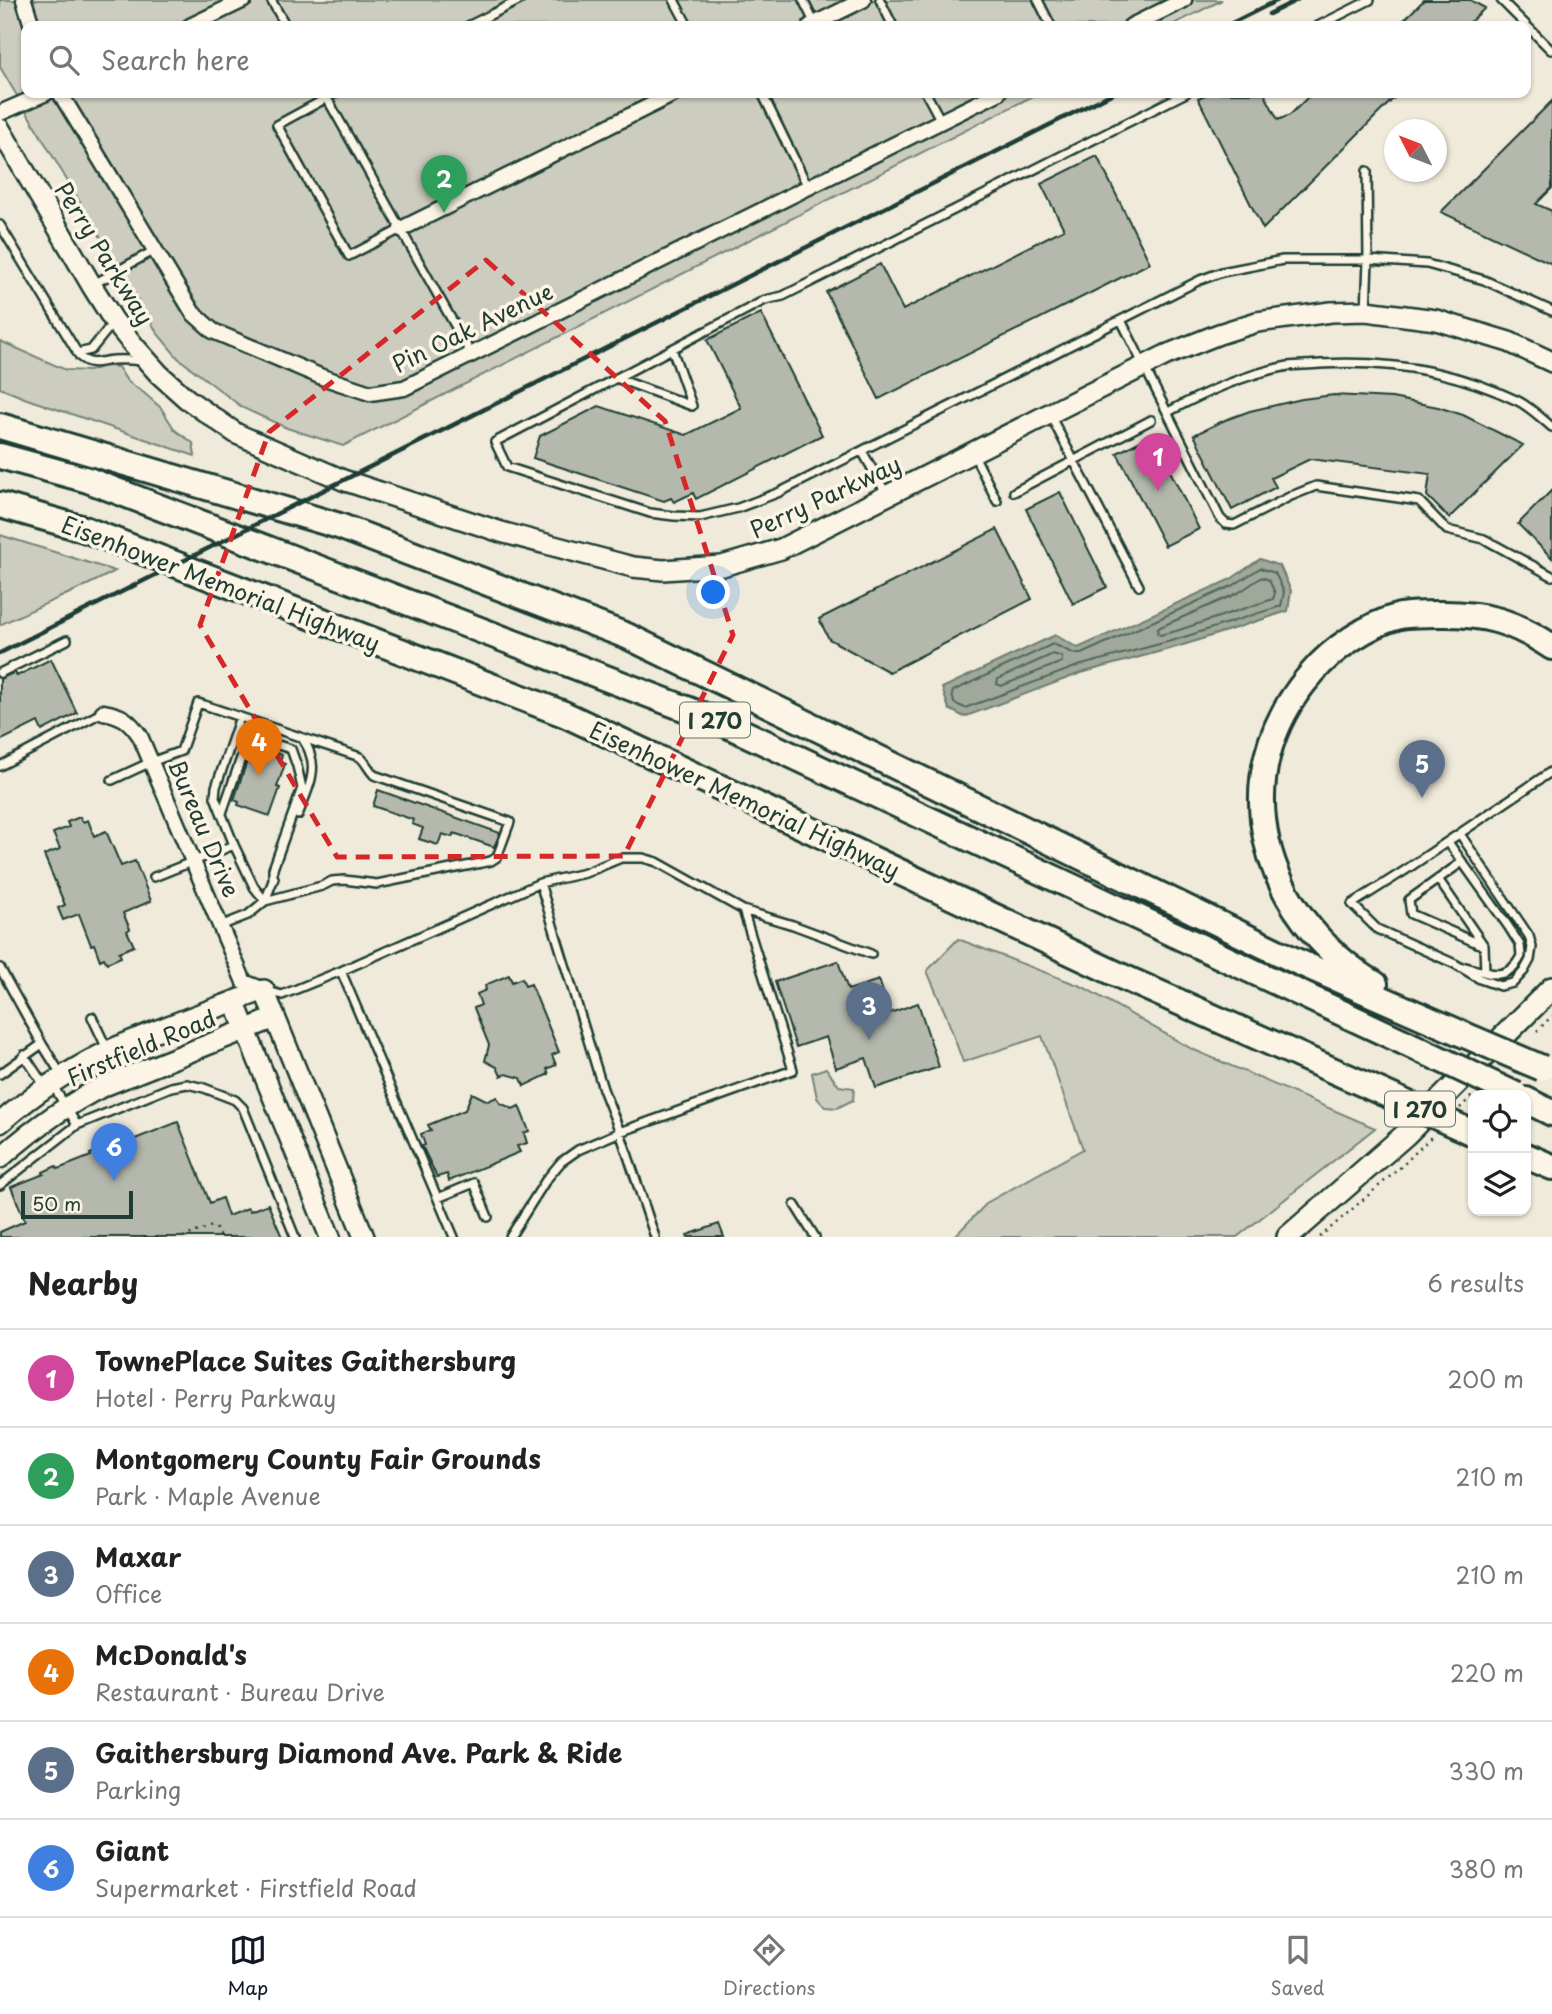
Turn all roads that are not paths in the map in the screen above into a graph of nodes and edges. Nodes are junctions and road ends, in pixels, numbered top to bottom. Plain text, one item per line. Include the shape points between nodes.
1 (24, 0) edge
2 (244, 0) edge
3 (271, 0) edge
4 (520, 0) edge
5 (674, 0) edge
6 (803, 0) edge
7 (863, 0) edge
8 (880, 0) edge
9 (1038, 0) edge
10 (1184, 0) edge
11 (1370, 0) edge
12 (1501, 0) edge
13 (30, 21) edge
14 (200, 21) edge
15 (283, 21) edge
16 (478, 21) edge
17 (685, 21) edge
18 (811, 21) edge
19 (820, 21) edge
20 (890, 21) edge
21 (1048, 21) edge
22 (1141, 21) edge
23 (1328, 21) edge
24 (1522, 21) edge
25 (1531, 30) edge
26 (1551, 50) edge
27 (34, 98) edge
28 (63, 98) edge
29 (320, 98) edge
30 (327, 98) edge
31 (666, 98) edge
32 (764, 98) edge
33 (928, 98) edge
34 (988, 98) edge
35 (1176, 98) edge
36 (0, 113) edge
37 (940, 121) junction
38 (0, 129) edge
39 (1367, 171) dead end
40 (808, 187) junction
41 (0, 225) edge
42 (401, 229) junction
43 (155, 250) junction
44 (1368, 260) junction
45 (92, 286) junction
46 (1366, 312) junction
47 (1552, 312) edge
48 (1121, 320) junction
49 (114, 321) junction
50 (672, 349) junction
51 (77, 353) junction
52 (471, 355) junction
53 (147, 362) junction
54 (1552, 362) edge
55 (1144, 366) junction
56 (617, 378) junction
57 (0, 407) edge
58 (1168, 412) junction
59 (1049, 414) junction
60 (1151, 421) dead end
61 (0, 426) edge
62 (1552, 427) edge
63 (63, 444) junction
64 (862, 451) junction
65 (973, 453) junction
66 (0, 456) edge
67 (1074, 461) junction
68 (1014, 492) dead end
69 (887, 496) junction
70 (997, 501) dead end
71 (0, 505) edge
72 (1552, 576) edge
73 (1139, 586) dead end
74 (68, 640) dead end
75 (1552, 647) edge
76 (0, 673) edge
77 (103, 712) joint
78 (240, 718) junction
79 (302, 738) junction
80 (151, 762) junction
81 (0, 765) edge
82 (1552, 771) edge
83 (112, 780) dead end
84 (222, 813) junction
85 (1460, 834) junction
86 (1448, 842) junction
87 (234, 845) junction
88 (194, 862) junction
89 (1462, 862) junction
90 (154, 877) dead end
91 (1438, 879) junction
92 (273, 881) junction
93 (540, 883) junction
94 (265, 901) junction
95 (743, 910) junction
96 (220, 926) junction
97 (1484, 946) junction
98 (871, 954) dead end
99 (1455, 964) junction
100 (0, 968) edge
101 (341, 971) junction
102 (1485, 972) junction
103 (244, 982) junction
104 (0, 983) edge
105 (9, 984) junction
106 (1552, 988) edge
107 (273, 992) junction
108 (234, 1001) junction
109 (92, 1017) dead end
110 (275, 1018) junction
111 (1451, 1028) junction
112 (245, 1030) junction
113 (42, 1044) junction
114 (108, 1051) junction
115 (24, 1055) junction
116 (1547, 1069) edge
117 (0, 1074) edge
118 (52, 1084) junction
119 (1505, 1090) edge
120 (1531, 1102) edge
121 (66, 1106) junction
122 (1552, 1113) edge
123 (0, 1123) edge
124 (77, 1125) junction
125 (1468, 1131) edge
126 (620, 1132) junction
127 (0, 1158) edge
128 (1531, 1158) edge
129 (1552, 1167) edge
130 (0, 1185) edge
131 (438, 1198) junction
132 (795, 1205) dead end
133 (488, 1217) dead end
134 (295, 1237) edge
135 (330, 1237) edge
136 (365, 1237) edge
137 (454, 1237) edge
138 (510, 1237) edge
139 (655, 1237) edge
140 (815, 1237) edge
141 (1288, 1237) edge

1 - 13 street
2 - 14 street
3 - 15 lane
4 - 16 lane
5 - 17 lane
6 - 18 lane
7 - 19 street
8 - 20 lane
9 - 21 lane
10 - 22 street
11 - 23 lane
12 - 24 lane
25 - 26 lane
27 - 36 street
28 - 43 street, Pin Oak Avenue
29 - 42 lane via 277,125 349,256
30 - 42 lane
31 - 42 street
32 - 40 lane
33 - 37 lane
34 - 37 street, Pin Oak Avenue
35 - 50 lane
37 - 40 street, Pin Oak Avenue
38 - 45 street, Perry Parkway
39 - 44 lane
40 - 52 street, Pin Oak Avenue
41 - 51 lane
42 - 52 lane
43 - 45 lane
43 - 52 street, Pin Oak Avenue via 193,313 213,331 370,393 404,388
44 - 46 lane
44 - 47 lane via 1427,264 1483,280
44 - 48 lane via 1283,260 1222,272
45 - 49 street, Perry Parkway
46 - 54 street, Perry Parkway via 1436,320 1509,342
46 - 55 street, Perry Parkway via 1331,312 1257,323
48 - 55 lane
48 - 64 lane
49 - 51 lane via 91,350
49 - 53 street, Perry Parkway
50 - 56 lane
50 - 56 lane via 692,406
51 - 53 lane via 94,364 115,359
53 - 69 street, Perry Parkway via 187,399 237,434 331,475 500,533 634,567 722,566 781,549
55 - 58 lane
55 - 59 street, Perry Parkway
56 - 64 lane via 495,442 507,467 650,513 700,517 780,492
57 - 63 highway
58 - 62 lane via 1241,379 1289,366 1347,362 1408,366 1467,379 1520,402
58 - 72 lane via 1226,524 1246,520 1316,486 1419,501 1447,530 1484,539
59 - 65 street, Perry Parkway
59 - 67 lane
60 - 67 lane
61 - 63 highway, I 270
63 - 111 highway, I 270 via 339,526 627,636 1296,961
64 - 69 lane
65 - 69 street, Perry Parkway
65 - 70 lane
66 - 119 highway, I 270, bridge via 88,480 723,723
67 - 68 lane
67 - 73 lane
71 - 125 highway, Eisenhower Memorial Highway / I 270, bridge via 84,529 564,714 1125,978
74 - 76 lane
75 - 111 highway via 1528,631 1463,613 1401,616 1325,657 1292,696 1269,743 1261,799 1263,830 1277,874 1299,916 1357,974
77 - 80 street, Bureau Drive via 131,722
77 - 81 lane
78 - 79 lane
78 - 80 lane via 198,703 181,751
78 - 84 lane via 216,788
79 - 92 lane via 313,767
79 - 94 lane via 360,757 374,775 510,822 497,857 491,861 377,884 332,881
80 - 83 lane
80 - 88 street, Bureau Drive
82 - 85 lane
84 - 87 lane
84 - 92 lane via 250,738 290,749 302,788 273,869
85 - 86 lane
85 - 99 lane via 1532,947 1524,971 1513,983 1500,986
86 - 89 lane
86 - 99 lane via 1352,904 1377,929
87 - 88 lane
87 - 94 lane
88 - 90 lane
88 - 96 street, Bureau Drive
89 - 91 lane
89 - 102 lane via 1520,945 1521,956 1511,971
91 - 97 lane
91 - 97 lane via 1409,900 1411,914
92 - 94 lane
93 - 95 lane via 585,873 621,858 643,858 671,868
93 - 101 lane
93 - 126 lane
94 - 96 lane via 248,915
95 - 98 lane
95 - 126 lane via 793,1070
96 - 103 street, Bureau Drive
97 - 102 lane
99 - 102 lane
100 - 105 lane
101 - 107 lane
101 - 131 lane
103 - 107 street
103 - 108 street
104 - 105 lane
105 - 113 lane
106 - 141 main road via 1405,1135
107 - 108 street, Firstfield Road
107 - 110 street
108 - 112 street
108 - 114 street, Firstfield Road
109 - 114 lane
110 - 112 street, Firstfield Road
110 - 136 street
111 - 116 highway, I 270, bridge
112 - 121 street, Firstfield Road via 104,1086
112 - 135 street
113 - 115 lane
113 - 118 lane via 60,1071
114 - 118 street, Firstfield Road
115 - 117 lane
115 - 118 lane via 42,1082
118 - 121 lane
118 - 123 street, Firstfield Road
120 - 122 highway
121 - 124 lane
121 - 127 street, Firstfield Road
124 - 130 lane
124 - 134 lane via 178,1085 195,1085 230,1097 247,1114
126 - 138 lane via 561,1162
126 - 139 lane
128 - 129 highway
131 - 133 lane via 474,1183
131 - 137 lane
132 - 140 lane

